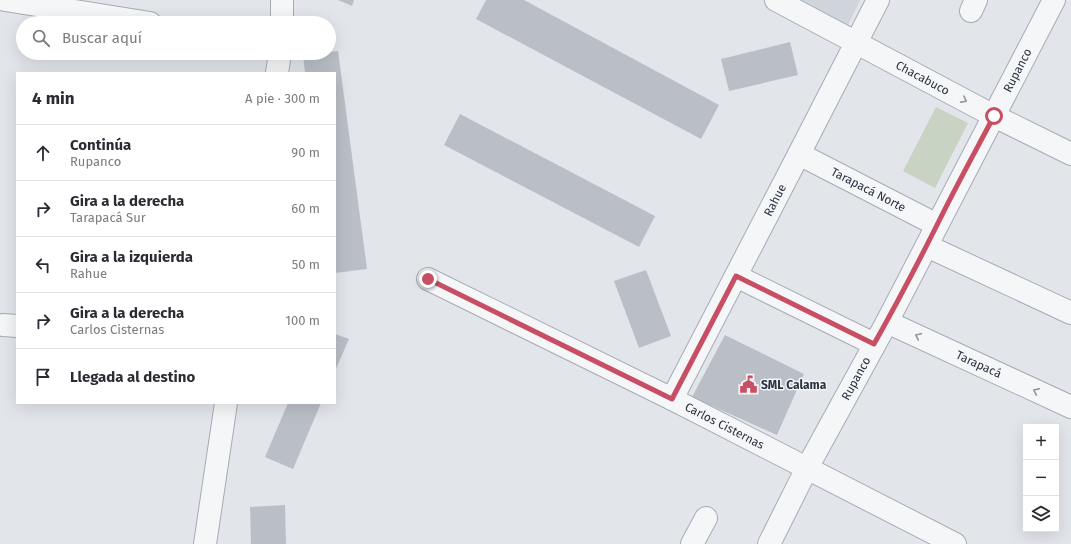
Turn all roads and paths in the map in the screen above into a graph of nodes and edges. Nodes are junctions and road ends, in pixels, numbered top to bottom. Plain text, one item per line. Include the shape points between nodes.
1 (5, 0) edge
2 (282, 0) edge
3 (776, 0) edge
4 (878, 0) edge
5 (1054, 0) edge
6 (106, 16) edge
7 (282, 16) edge
8 (856, 42) junction
9 (279, 60) edge
10 (277, 72) edge
11 (994, 116) junction
12 (799, 154) junction
13 (1071, 154) edge
14 (937, 225) junction
15 (927, 246) junction
16 (736, 276) junction
17 (428, 279) dead end
18 (1071, 314) edge
19 (887, 322) junction
20 (874, 344) junction
21 (672, 399) junction
22 (226, 404) edge
23 (1071, 407) edge
24 (807, 468) junction
25 (706, 518) dead end
26 (206, 544) edge
27 (692, 544) edge
28 (769, 544) edge
29 (955, 544) edge

1 - 6 street
2 - 7 street
3 - 8 street, Chacabuco
4 - 8 street, Rahue
5 - 11 street, Rupanco
8 -> 11 street, Chacabuco
8 - 12 street, Rahue
9 - 10 street
11 - 13 street, Chacabuco
11 - 14 street, Rupanco
12 - 14 street, Tarapacá Norte
12 - 16 street, Rahue
14 - 15 street, Rupanco
15 - 18 street
15 - 19 street, Rupanco
16 - 20 street
16 - 21 street, Rahue
17 - 21 street, Carlos Cisternas
19 - 20 street, Rupanco
23 -> 19 street, Tarapacá
20 - 24 street, Rupanco
21 - 24 street, Carlos Cisternas
22 - 26 street
24 - 28 street, Rupanco
24 - 29 street, Carlos Cisternas
25 - 27 street

